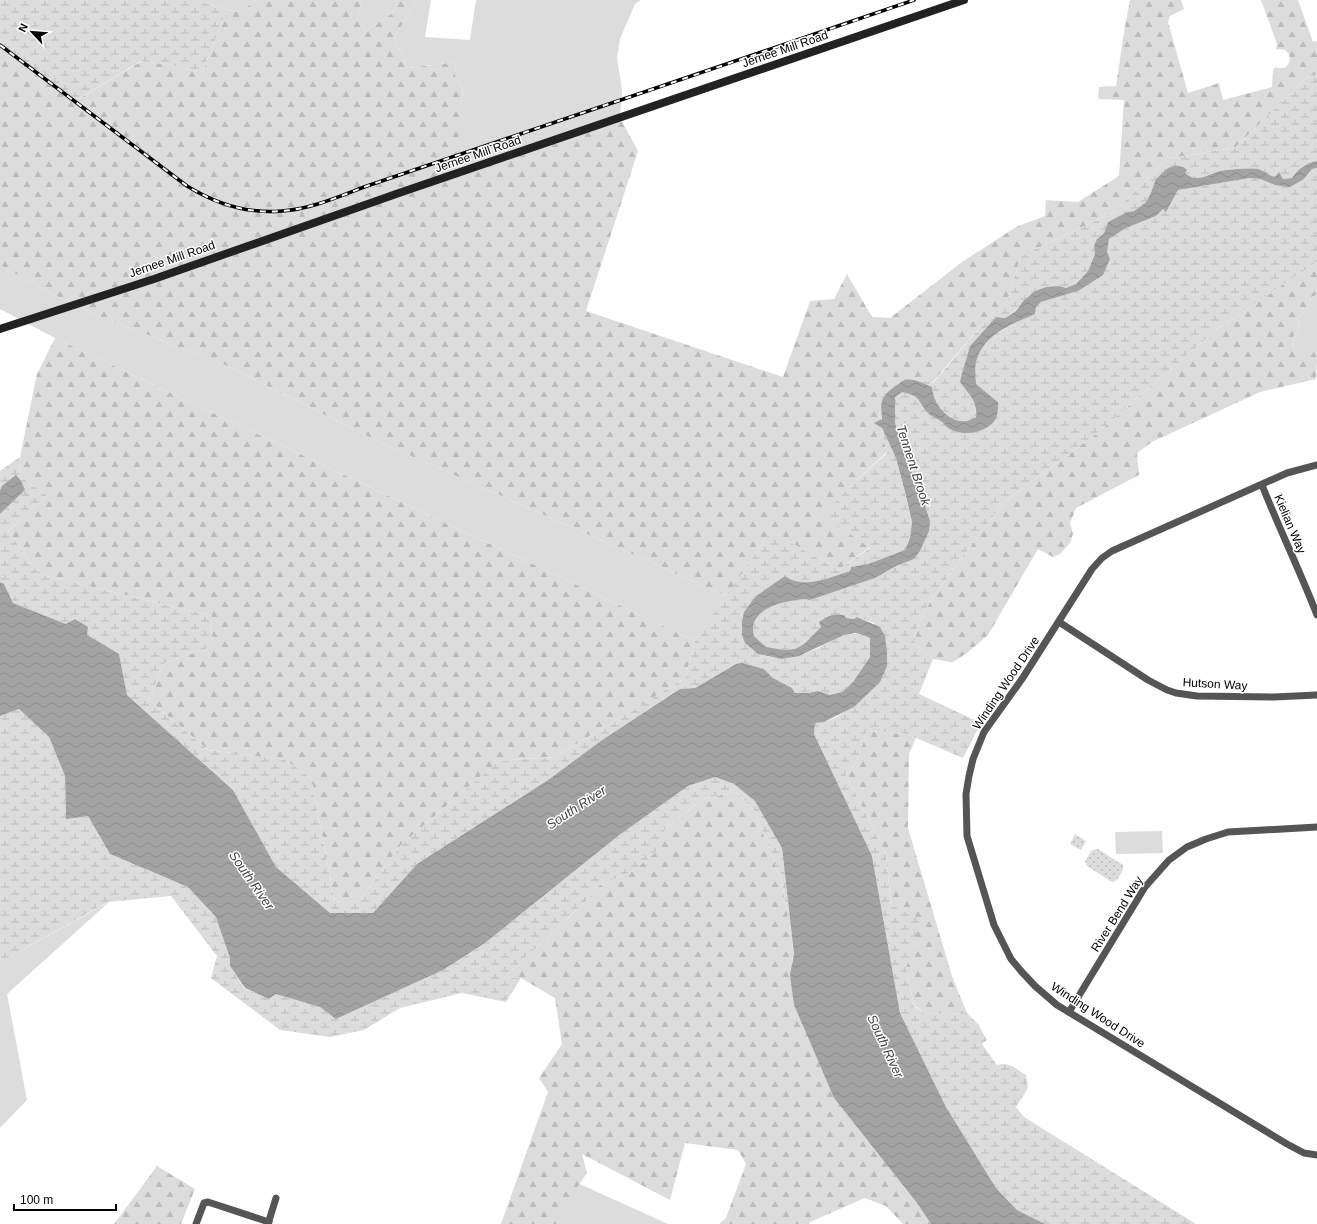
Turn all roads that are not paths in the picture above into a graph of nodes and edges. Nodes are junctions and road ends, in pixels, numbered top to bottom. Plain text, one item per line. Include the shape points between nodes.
1 (964, 0) edge
2 (0, 329) edge
3 (1317, 465) edge
4 (1262, 485) junction
5 (1317, 615) edge
6 (1059, 622) junction
7 (1317, 695) edge
8 (1317, 826) edge
9 (1069, 1012) junction
10 (1317, 1156) edge
11 (276, 1198) dead end
12 (269, 1223) edge
13 (196, 1224) edge

1 - 2 street, Jernee Mill Road via 154,279
3 - 4 street, Winding Wood Drive via 1287,473
4 - 5 street, Kielian Way
4 - 6 street, Winding Wood Drive via 1112,551 1092,569
6 - 7 street, Hutson Way via 1148,680 1176,693 1196,696
6 - 9 street, Winding Wood Drive via 1022,680 991,722 979,744 969,776 966,813 970,847 994,925 1006,949 1035,986
8 - 9 street, River Bend Way via 1228,832 1187,847 1169,860 1145,887
9 - 10 street, Winding Wood Drive via 1287,1144 1304,1153
11 - 12 street
12 - 13 street via 208,1202 204,1203

